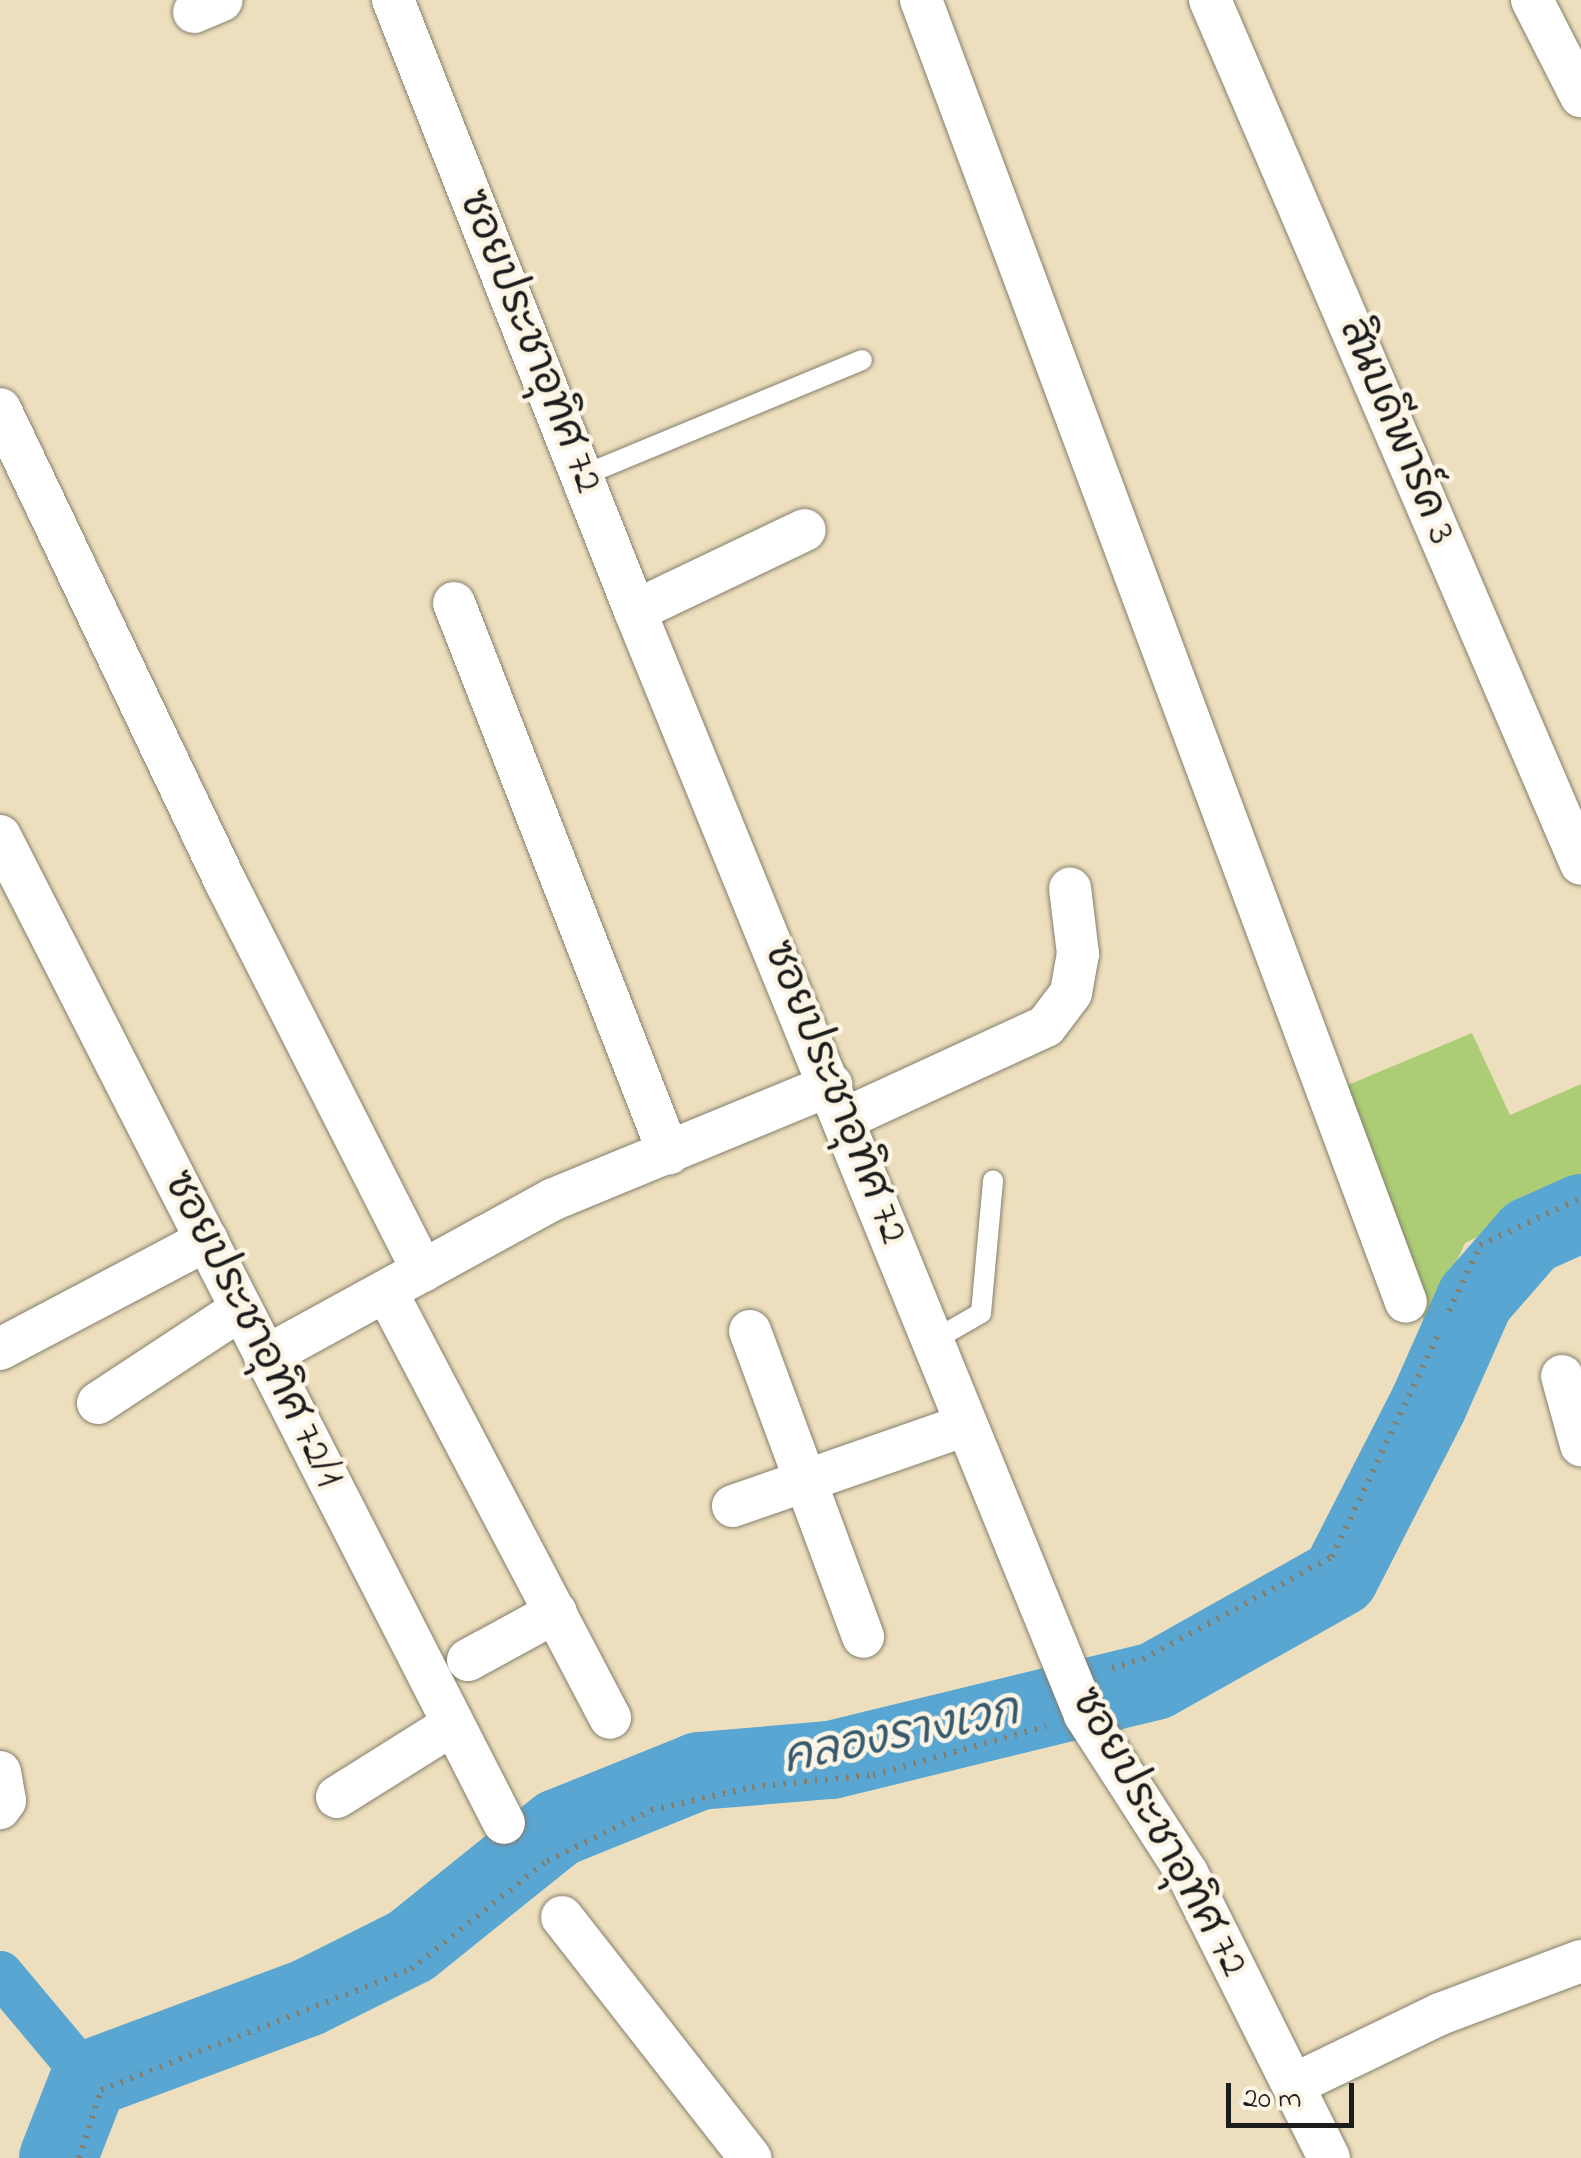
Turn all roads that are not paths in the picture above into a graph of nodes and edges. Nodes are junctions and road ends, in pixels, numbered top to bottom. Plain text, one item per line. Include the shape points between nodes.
1 (393, 0) edge
2 (922, 0) edge
3 (1210, 0) edge
4 (1532, 0) edge
5 (1581, 96) edge
6 (862, 360) dead end
7 (0, 409) edge
8 (582, 476) junction
9 (805, 530) dead end
10 (454, 603) dead end
11 (635, 610) junction
12 (0, 836) edge
13 (1581, 864) edge
14 (1070, 888) dead end
15 (837, 1102) junction
16 (668, 1154) junction
17 (993, 1181) dead end
18 (207, 1240) junction
19 (423, 1272) junction
20 (386, 1291) junction
21 (1406, 1302) dead end
22 (241, 1309) junction
23 (750, 1331) dead end
24 (936, 1340) junction
25 (0, 1349) edge
26 (265, 1357) junction
27 (1562, 1376) dead end
28 (98, 1403) dead end
29 (965, 1425) junction
30 (1581, 1444) edge
31 (805, 1480) junction
32 (733, 1506) dead end
33 (556, 1612) junction
34 (862, 1637) dead end
35 (468, 1660) dead end
36 (610, 1718) dead end
37 (452, 1724) junction
38 (0, 1772) edge
39 (337, 1796) dead end
40 (0, 1808) edge
41 (504, 1822) dead end
42 (562, 1917) dead end
43 (1581, 1961) edge
44 (1296, 2084) junction
45 (750, 2158) edge
46 (1329, 2158) edge

1 - 8 street, ซอยประชาอุทิศ 72
2 - 21 street
3 - 13 street, สินบดีพาร์ค 3
4 - 5 street
6 - 8 lane
7 - 19 street via 226,884
8 - 11 street, ซอยประชาอุทิศ 72
9 - 11 street
10 - 16 street
11 - 15 street, ซอยประชาอุทิศ 72
12 - 18 street, ซอยประชาอุทิศ 72/1
14 - 15 street via 1078,954 1072,993 1046,1026
15 - 16 street
15 - 24 street, ซอยประชาอุทิศ 72
16 - 19 street via 554,1199
17 - 24 lane via 981,1313
18 - 22 street, ซอยประชาอุทิศ 72/1
18 - 25 street
19 - 20 street
20 - 26 street
20 - 33 street
22 - 26 street, ซอยประชาอุทิศ 72/1
22 - 28 street
23 - 31 street
24 - 29 street, ซอยประชาอุทิศ 72
26 - 37 street, ซอยประชาอุทิศ 72/1
27 - 30 street
29 - 31 street
29 - 44 street, ซอยประชาอุทิศ 72 via 1072,1683 1166,1837
31 - 32 street
31 - 34 street
33 - 35 street
33 - 36 street
37 - 39 street
37 - 41 street, ซอยประชาอุทิศ 72/1
38 - 40 street
42 - 45 street
43 - 44 street via 1440,2014
44 - 46 street, ซอยประชาอุทิศ 72

